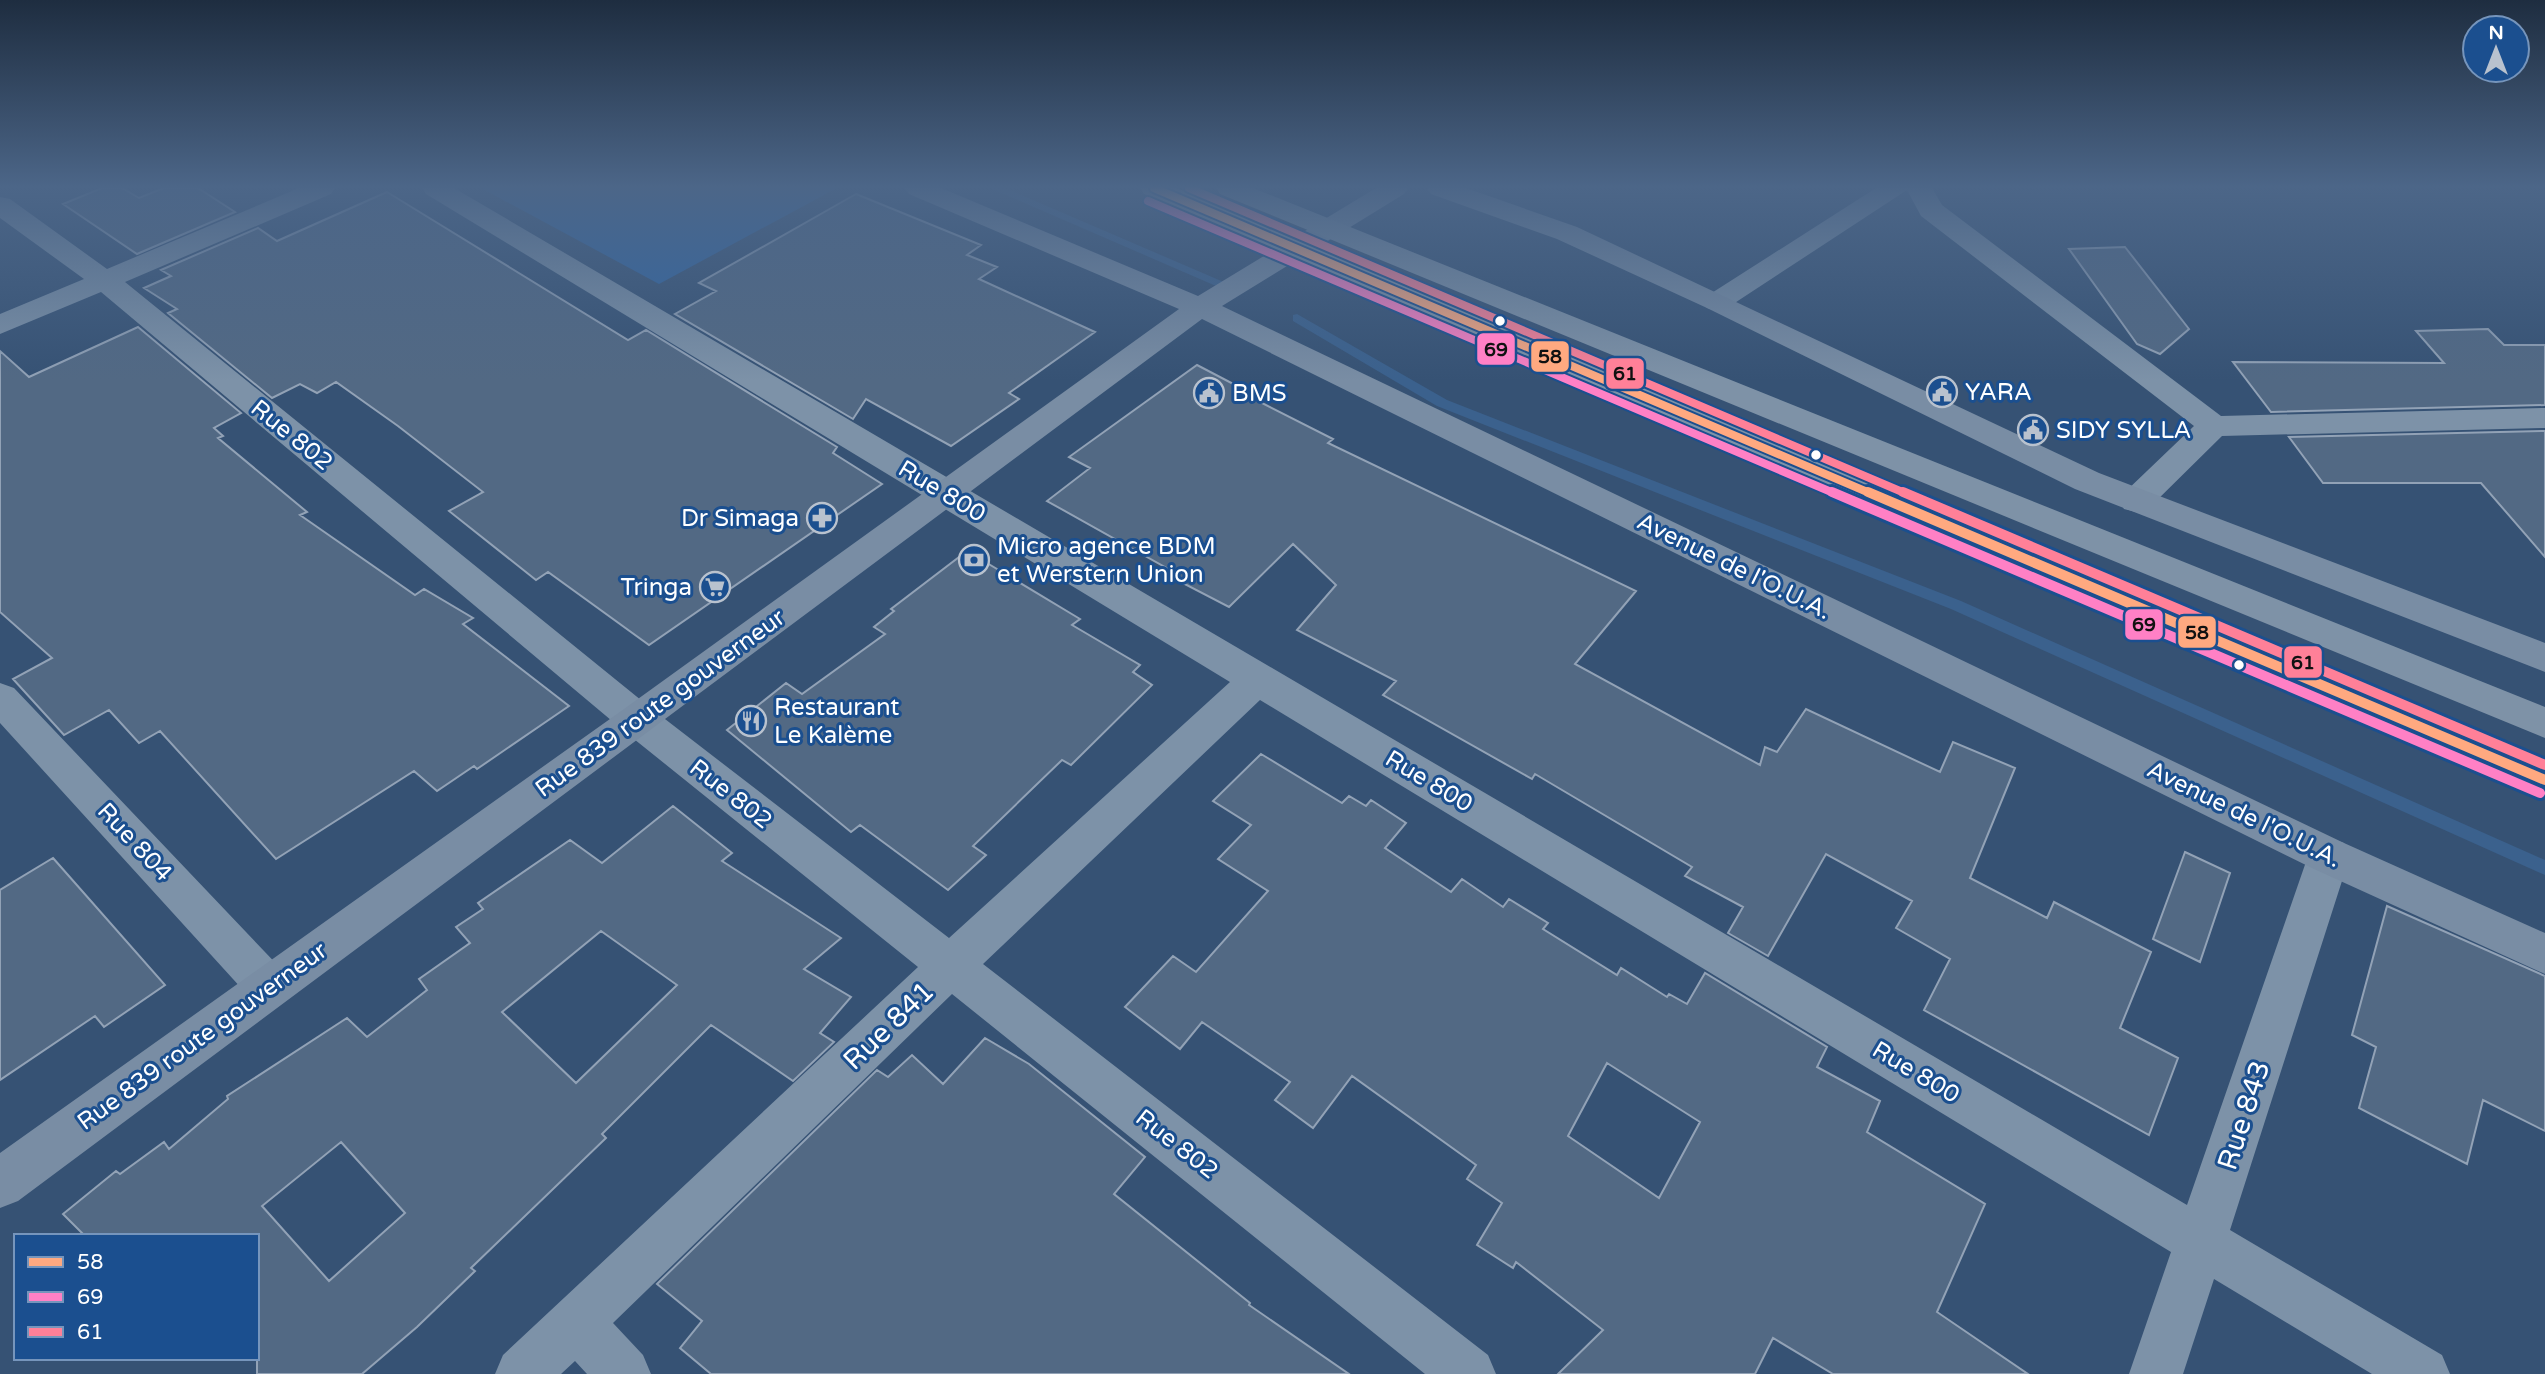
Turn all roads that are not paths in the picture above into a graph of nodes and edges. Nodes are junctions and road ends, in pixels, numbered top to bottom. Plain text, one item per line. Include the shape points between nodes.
1 (65, 252) edge
2 (172, 252) edge
3 (542, 252) edge
4 (1070, 252) edge
5 (1287, 252) edge
6 (1299, 252) edge
7 (1382, 252) edge
8 (1609, 252) edge
9 (1795, 252) edge
10 (1987, 252) edge
11 (105, 281) junction
12 (1717, 302) junction
13 (1200, 307) junction
14 (0, 325) edge
15 (2545, 418) edge
16 (2213, 426) junction
17 (946, 493) junction
18 (2136, 501) junction
19 (2545, 658) edge
20 (1258, 679) junction
21 (0, 698) edge
22 (638, 720) junction
23 (2545, 723) edge
24 (2545, 780) edge
25 (2329, 856) junction
26 (2545, 954) edge
27 (950, 966) junction
28 (269, 987) junction
29 (0, 1183) edge
30 (2201, 1241) junction
31 (576, 1324) junction
32 (522, 1374) edge
33 (624, 1374) edge
34 (1469, 1374) edge
35 (2156, 1374) edge
36 (2423, 1374) edge

1 - 11 street, Rue 802
2 - 11 street
3 - 17 street, Rue 800
4 - 13 street, Avenue de l'O.U.A.
5 - 13 street, Rue 839 route gouverneur
6 - 24 highway
7 - 23 highway
8 - 12 street
9 - 12 street
10 - 16 street
11 - 14 street
11 - 22 street, Rue 802
12 - 18 street via 1993,438
13 - 17 street, Rue 839 route gouverneur
13 - 25 street, Avenue de l'O.U.A.
15 - 16 street
16 - 18 street
17 - 20 street, Rue 800
17 - 22 street, Rue 839 route gouverneur
18 - 19 street
20 - 27 street, Rue 841
20 - 30 street, Rue 800
21 - 28 street, Rue 804
22 - 27 street, Rue 802
22 - 28 street, Rue 839 route gouverneur
25 - 26 street, Avenue de l'O.U.A.
25 - 30 street, Rue 843
27 - 31 street, Rue 841
27 - 34 street, Rue 802
28 - 29 street, Rue 839 route gouverneur
30 - 35 street, Rue 843
30 - 36 street, Rue 800
31 - 32 street, Rue 841
31 - 33 street

